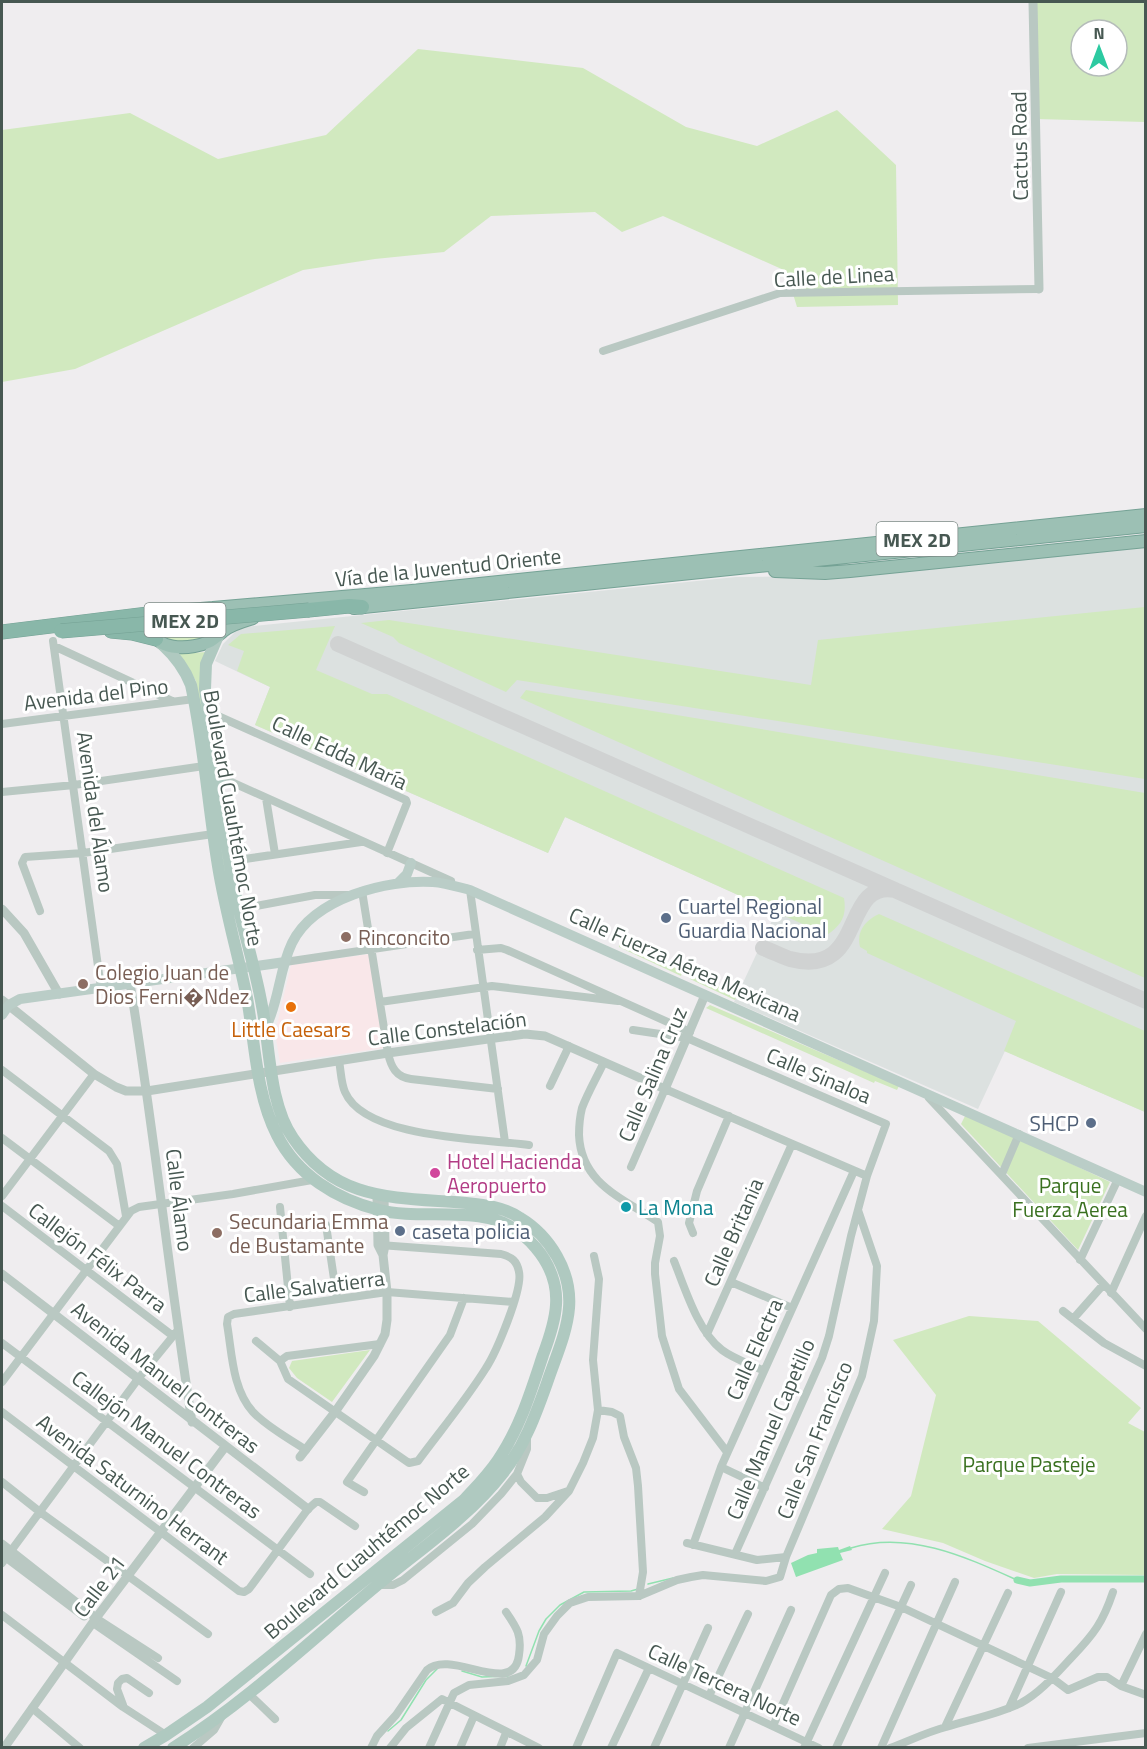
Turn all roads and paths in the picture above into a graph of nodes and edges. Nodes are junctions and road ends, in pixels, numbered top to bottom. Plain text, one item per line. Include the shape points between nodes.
1 (1033, 2) edge
2 (1039, 289) joint
3 (603, 351) dead end
4 (1146, 515) edge
5 (1146, 526) edge
6 (1146, 541) edge
7 (688, 568) junction
8 (729, 570) junction
9 (362, 607) junction
10 (213, 608) junction
11 (164, 612) junction
12 (2, 632) edge
13 (28, 634) junction
14 (220, 634) junction
15 (56, 639) junction
16 (159, 641) junction
17 (194, 699) junction
18 (174, 701) junction
19 (208, 712) junction
20 (64, 716) junction
21 (2, 724) edge
22 (204, 766) junction
23 (218, 776) junction
24 (74, 784) junction
25 (2, 792) edge
26 (266, 798) junction
27 (213, 834) junction
28 (362, 842) junction
29 (83, 853) junction
30 (387, 853) junction
31 (275, 854) junction
32 (231, 861) junction
33 (411, 863) junction
34 (398, 883) junction
35 (470, 890) junction
36 (357, 893) junction
37 (2, 909) edge
38 (240, 909) junction
39 (40, 911) dead end
40 (474, 934) junction
41 (372, 948) junction
42 (477, 950) junction
43 (285, 962) junction
44 (247, 968) junction
45 (130, 983) junction
46 (482, 987) junction
47 (101, 988) junction
48 (59, 994) junction
49 (705, 995) junction
50 (618, 1001) junction
51 (5, 1002) edge
52 (380, 1002) junction
53 (2, 1015) edge
54 (266, 1027) junction
55 (633, 1030) dead end
56 (689, 1035) junction
57 (490, 1039) junction
58 (569, 1046) junction
59 (388, 1053) junction
60 (339, 1061) junction
61 (604, 1062) junction
62 (2, 1070) edge
63 (273, 1071) junction
64 (94, 1074) junction
65 (259, 1074) junction
66 (550, 1086) dead end
67 (498, 1089) junction
68 (665, 1089) junction
69 (147, 1091) junction
70 (925, 1092) junction
71 (62, 1115) junction
72 (729, 1116) junction
73 (1019, 1134) junction
74 (2, 1138) edge
75 (505, 1142) junction
76 (792, 1144) junction
77 (529, 1145) dead end
78 (29, 1160) junction
79 (631, 1167) dead end
80 (854, 1171) junction
81 (1002, 1174) junction
82 (867, 1176) junction
83 (1118, 1179) junction
84 (312, 1180) junction
85 (1146, 1192) edge
86 (2, 1196) edge
87 (381, 1196) junction
88 (163, 1204) junction
89 (2, 1206) edge
90 (280, 1207) dead end
91 (381, 1210) junction
92 (858, 1210) junction
93 (126, 1216) junction
94 (1146, 1216) edge
95 (118, 1225) junction
96 (326, 1225) dead end
97 (693, 1233) dead end
98 (382, 1248) junction
99 (594, 1256) dead end
100 (1080, 1260) junction
101 (674, 1261) dead end
102 (85, 1270) junction
103 (2, 1274) edge
104 (730, 1282) junction
105 (1103, 1285) junction
106 (387, 1292) junction
107 (1111, 1293) junction
108 (464, 1298) junction
109 (337, 1299) junction
110 (514, 1302) junction
111 (290, 1307) junction
112 (792, 1308) junction
113 (1063, 1311) dead end
114 (53, 1312) junction
115 (1146, 1316) edge
116 (1073, 1319) junction
117 (1143, 1327) edge
118 (175, 1333) junction
119 (707, 1334) junction
120 (256, 1341) dead end
121 (2, 1343) edge
122 (380, 1344) junction
123 (20, 1357) junction
124 (280, 1361) junction
125 (1146, 1366) edge
126 (764, 1371) junction
127 (138, 1379) junction
128 (2, 1382) edge
129 (598, 1410) junction
130 (2, 1412) edge
131 (335, 1412) junction
132 (107, 1422) junction
133 (192, 1422) junction
134 (528, 1434) junction
135 (376, 1441) junction
136 (225, 1447) junction
137 (727, 1452) junction
138 (303, 1454) joint
139 (74, 1466) junction
140 (721, 1467) junction
141 (517, 1474) junction
142 (2, 1482) edge
143 (195, 1488) junction
144 (765, 1488) junction
145 (569, 1491) junction
146 (364, 1492) dead end
147 (308, 1509) junction
148 (40, 1512) junction
149 (355, 1526) dead end
150 (161, 1532) junction
151 (2, 1544) edge
152 (278, 1550) junction
153 (735, 1554) junction
154 (5, 1556) edge
155 (786, 1557) junction
156 (885, 1572) dead end
157 (310, 1574) dead end
158 (128, 1575) junction
159 (955, 1582) dead end
160 (377, 1585) junction
161 (911, 1585) dead end
162 (1061, 1592) dead end
163 (1113, 1592) dead end
164 (1008, 1593) dead end
165 (639, 1596) junction
166 (874, 1597) junction
167 (901, 1607) junction
168 (791, 1610) dead end
169 (436, 1612) dead end
170 (506, 1612) dead end
171 (748, 1614) dead end
172 (2, 1615) edge
173 (95, 1620) junction
174 (936, 1623) junction
175 (708, 1628) dead end
176 (208, 1634) dead end
177 (1146, 1634) edge
178 (983, 1645) junction
179 (1142, 1653) edge
180 (158, 1658) dead end
181 (65, 1663) junction
182 (1028, 1667) junction
183 (649, 1668) junction
184 (514, 1670) junction
185 (524, 1675) junction
186 (1052, 1678) junction
187 (177, 1681) dead end
188 (684, 1684) junction
189 (1121, 1686) junction
190 (149, 1693) dead end
191 (249, 1694) junction
192 (1146, 1695) edge
193 (709, 1696) junction
194 (450, 1703) junction
195 (123, 1707) junction
196 (32, 1708) junction
197 (1009, 1708) junction
198 (224, 1712) junction
199 (745, 1713) junction
200 (474, 1716) junction
201 (275, 1719) dead end
202 (773, 1726) junction
203 (945, 1727) junction
204 (1146, 1732) edge
205 (506, 1733) junction
206 (166, 1735) junction
207 (806, 1745) edge
208 (197, 1746) edge
209 (536, 1747) edge
210 (4, 1748) edge
211 (80, 1748) edge
212 (144, 1748) edge
213 (173, 1748) edge
214 (371, 1748) edge
215 (390, 1748) edge
216 (429, 1748) edge
217 (460, 1748) edge
218 (500, 1748) edge
219 (576, 1748) edge
220 (611, 1748) edge
221 (654, 1748) edge
222 (729, 1748) edge
223 (819, 1748) edge
224 (836, 1748) edge
225 (881, 1748) edge
226 (890, 1748) edge
227 (1028, 1748) edge

1 - 2 street, Cactus Road
2 - 3 street, Calle de Linea via 780,293
4 - 7 highway, MEX 2D
5 - 8 highway, MEX 2D
6 - 8 highway via 825,573
7 - 8 highway, MEX 2D
7 - 9 highway, Vía de la Juventud Oriente / MEX 2D
7 - 10 highway, Vía de la Juventud Oriente / MEX 2D
9 - 14 highway, Vía de la Juventud Oriente / MEX 2D via 252,619
9 - 15 highway, MEX 2D, bridge
10 - 11 highway, MEX 2D
10 - 14 highway, MEX 2D via 222,619
11 - 12 highway, MEX 2D
11 - 16 highway, MEX 2D via 153,627
12 - 13 highway, MEX 2D
13 - 15 highway
13 - 16 highway, MEX 2D via 119,631
14 - 16 highway, MEX 2D via 199,646
14 - 19 main road, Boulevard Cuauhtémoc Norte via 206,664
15 - 18 street
15 - 20 street, Avenida del Álamo
16 - 17 main road, Boulevard Cuauhtémoc Norte via 188,676
17 - 18 street, Avenida del Pino
17 - 22 main road, Boulevard Cuauhtémoc Norte
18 - 20 street, Avenida del Pino
19 - 23 main road, Boulevard Cuauhtémoc Norte
19 - 30 street, Calle Edda María via 406,800
20 - 21 street, Avenida del Pino
20 - 24 street, Avenida del Álamo
22 - 24 street
22 - 27 main road, Boulevard Cuauhtémoc Norte
23 - 26 street
23 - 32 main road, Boulevard Cuauhtémoc Norte
24 - 25 street
24 - 29 street, Avenida del Álamo
26 - 28 street
26 - 31 street
27 - 29 street
27 - 44 main road, Boulevard Cuauhtémoc Norte via 222,892
28 - 30 street
28 - 31 street
29 - 39 street via 23,859
29 - 47 street, Avenida del Álamo
30 - 33 street
31 - 32 street
32 - 38 main road, Boulevard Cuauhtémoc Norte
33 - 34 main road
33 - 35 street
34 - 35 main road, Calle Fuerza Aérea Mexicana via 432,882
34 - 36 main road, Calle Fuerza Aérea Mexicana
35 - 40 street
35 - 49 main road, Calle Fuerza Aérea Mexicana
36 - 38 street via 315,895
36 - 41 street
36 - 43 main road, Calle Fuerza Aérea Mexicana via 324,909 307,923
37 - 48 street via 24,933
38 - 44 main road, Boulevard Cuauhtémoc Norte
40 - 41 street
40 - 42 street
41 - 43 street
41 - 52 street
42 - 46 street
42 - 50 street, Calle Sinaloa via 507,950
43 - 44 main road
43 - 54 main road, Calle Fuerza Aérea Mexicana
44 - 45 main road
44 - 54 main road, Boulevard Cuauhtémoc Norte
44 - 65 main road, Boulevard Cuauhtémoc Norte
45 - 47 main road
45 - 69 street, Calle Álamo
46 - 50 street via 507,986
46 - 52 street
46 - 57 street
47 - 48 main road
48 - 51 main road
49 - 56 street, Calle Salina Cruz
49 - 70 main road, Calle Fuerza Aérea Mexicana
50 - 56 street, Calle Sinaloa
51 - 53 main road
51 - 64 street, Calle Constelación
52 - 59 street
54 - 63 main road, Boulevard Cuauhtémoc Norte
55 - 56 street
56 - 68 street, Calle Salina Cruz
56 - 82 street, Calle Sinaloa via 886,1124
57 - 58 street, Calle Constelación via 536,1034
57 - 59 street, Calle Constelación
57 - 67 street
58 - 61 street, Calle Constelación
58 - 66 street
59 - 60 street, Calle Constelación
59 - 67 street via 402,1078
60 - 63 street, Calle Constelación
60 - 75 street via 346,1094 369,1117 410,1132
61 - 68 street, Calle Constelación
61 - 137 street via 582,1109 580,1151 586,1166 603,1185 658,1222 661,1229 655,1274 662,1336 679,1389
62 - 71 street
63 - 65 street, Calle Constelación
63 - 87 main road, Boulevard Cuauhtémoc Norte via 282,1118 294,1141 334,1178
64 - 69 street, Calle Constelación via 126,1091
64 - 71 street
65 - 69 street, Calle Constelación
65 - 84 main road, Boulevard Cuauhtémoc Norte via 266,1110 277,1136
67 - 75 street
68 - 72 street, Calle Constelación
68 - 79 street, Calle Salina Cruz
69 - 88 street, Calle Álamo
70 - 73 main road, Calle Fuerza Aérea Mexicana
70 - 81 street
71 - 78 street
71 - 93 street via 114,1156
72 - 76 street, Calle Constelación
72 - 97 street via 697,1191 690,1217 689,1228
73 - 81 street
73 - 83 main road, Calle Fuerza Aérea Mexicana
74 - 78 street
75 - 77 street
76 - 80 street, Calle Constelación
76 - 104 street, Calle Britania
78 - 86 street
78 - 95 street
80 - 82 street, Calle Constelación
80 - 112 street, Calle Electra
81 - 100 street
82 - 92 street, Calle Manuel Capetillo
83 - 85 main road, Calle Fuerza Aérea Mexicana
83 - 100 street
84 - 88 street
84 - 91 main road, Boulevard Cuauhtémoc Norte via 341,1196
87 - 91 street
87 - 134 main road, Boulevard Cuauhtémoc Norte via 507,1210 534,1227 554,1249 564,1270 569,1306 552,1369
88 - 93 street via 134,1208
88 - 118 street, Calle Álamo
89 - 102 street, Callejón Félix Parra
90 - 111 street
91 - 98 street
91 - 98 street via 378,1232
91 - 206 main road, Boulevard Cuauhtémoc Norte via 484,1217 516,1229 536,1247 551,1274 556,1304 548,1341 522,1415 498,1461 464,1500 207,1707
92 - 144 street, Calle Manuel Capetillo via 822,1358
92 - 155 street, Calle San Francisco via 877,1266 874,1321 862,1376
93 - 95 street
94 - 107 street
95 - 102 street
96 - 109 street
98 - 106 street
98 - 110 street via 510,1257 520,1275
99 - 129 street via 599,1279 593,1360
100 - 105 street
101 - 119 street
102 - 114 street
102 - 118 street, Callejón Félix Parra
103 - 114 street, Avenida Manuel Contreras
104 - 112 street
104 - 119 street, Calle Britania
105 - 107 street
105 - 116 street
106 - 108 street, Calle Salvatierra
106 - 109 street, Calle Salvatierra
106 - 122 street via 387,1320
107 - 117 street
108 - 110 street, Calle Salvatierra
108 - 135 street via 450,1335
109 - 111 street, Calle Salvatierra
110 - 135 street via 487,1367 418,1461 409,1463
111 - 138 street, Calle Salvatierra via 234,1314 228,1317 227,1324 243,1398 253,1412
112 - 126 street, Calle Electra
113 - 116 street
114 - 123 street
114 - 127 street, Avenida Manuel Contreras
115 - 117 street
116 - 125 street via 1104,1343
118 - 127 street
118 - 133 street, Calle Álamo
119 - 126 street via 724,1351
120 - 124 street
121 - 123 street, Callejón Manuel Contreras
122 - 124 street via 287,1356
122 - 131 street
123 - 128 street
123 - 132 street, Callejón Manuel Contreras
124 - 131 street via 288,1380
126 - 137 street, Calle Electra
127 - 132 street
127 - 133 street, Avenida Manuel Contreras
129 - 145 street via 593,1438
129 - 165 street via 620,1416 636,1468 643,1572
130 - 139 street, Avenida Saturnino Herrant
131 - 135 street
131 - 138 street
132 - 139 street
132 - 143 street, Callejón Manuel Contreras
133 - 136 street, Avenida Manuel Contreras
134 - 141 street
134 - 160 main road, Boulevard Cuauhtémoc Norte via 490,1489
135 - 146 street via 346,1482
136 - 143 street, Calle 21
136 - 147 street, Avenida Manuel Contreras
137 - 140 street, Calle Electra
139 - 148 street
139 - 150 street, Avenida Saturnino Herrant
140 - 144 street
140 - 153 street, Calle Electra via 690,1544
141 - 145 street via 537,1498
141 - 160 street via 472,1524 403,1580 393,1585
142 - 148 street
143 - 150 street, Calle 21
143 - 152 street, Callejón Manuel Contreras
144 - 153 street, Calle Manuel Capetillo
145 - 169 street via 545,1517 468,1583 453,1603
147 - 149 street via 320,1502
147 - 152 street
148 - 154 street
148 - 158 street
150 - 152 street, Avenida Saturnino Herrant via 244,1592
150 - 158 street, Calle 21
151 - 154 street
152 - 157 street, Callejón Manuel Contreras
153 - 155 street via 757,1560
154 - 173 street
155 - 165 street, Calle San Francisco via 780,1577 766,1581 691,1576
156 - 166 street
158 - 173 street, Calle 21
158 - 176 street
159 - 174 street
160 - 191 main road, Boulevard Cuauhtémoc Norte
161 - 167 street
162 - 182 street
163 - 186 street via 1097,1629
164 - 178 street
165 - 185 street via 588,1597 570,1603 544,1634 537,1660
166 - 167 street
166 - 202 street via 848,1588 839,1588 831,1595
166 - 207 street
167 - 174 street
167 - 224 street
168 - 199 street
170 - 184 street via 520,1633
171 - 193 street
172 - 181 street
173 - 180 street
173 - 181 street, Calle 21
173 - 187 street
174 - 178 street
174 - 225 street
175 - 188 street
177 - 179 street
178 - 182 street
178 - 203 street
179 - 189 street
181 - 195 street
181 - 196 street, Calle 21
182 - 186 street
182 - 197 street
183 - 188 street, Calle Tercera Norte
183 - 219 street, Calle Tercera Norte via 617,1653
183 - 220 street
184 - 185 street
184 - 214 street via 484,1673 461,1665 432,1665
185 - 194 street via 508,1681 469,1684 454,1693
186 - 189 street via 1072,1690 1098,1677 1107,1677
186 - 197 street via 1036,1693
188 - 193 street, Calle Tercera Norte
188 - 221 street
189 - 192 street
190 - 195 street via 127,1678 122,1679 117,1689
191 - 198 main road, Boulevard Cuauhtémoc Norte
191 - 201 street
193 - 199 street, Calle Tercera Norte
194 - 200 street
194 - 215 street via 441,1699 406,1728
194 - 216 street
195 - 206 street
196 - 210 street, Calle 21
196 - 211 street
197 - 203 street
198 - 208 street via 214,1730
198 - 213 main road, Boulevard Cuauhtémoc Norte
199 - 202 street, Calle Tercera Norte
199 - 222 street
200 - 205 street
200 - 217 street
202 - 207 street, Calle Tercera Norte
203 - 226 street
204 - 227 street
205 - 209 street
205 - 218 street
206 - 212 main road, Boulevard Cuauhtémoc Norte
207 - 223 street, Calle Tercera Norte

